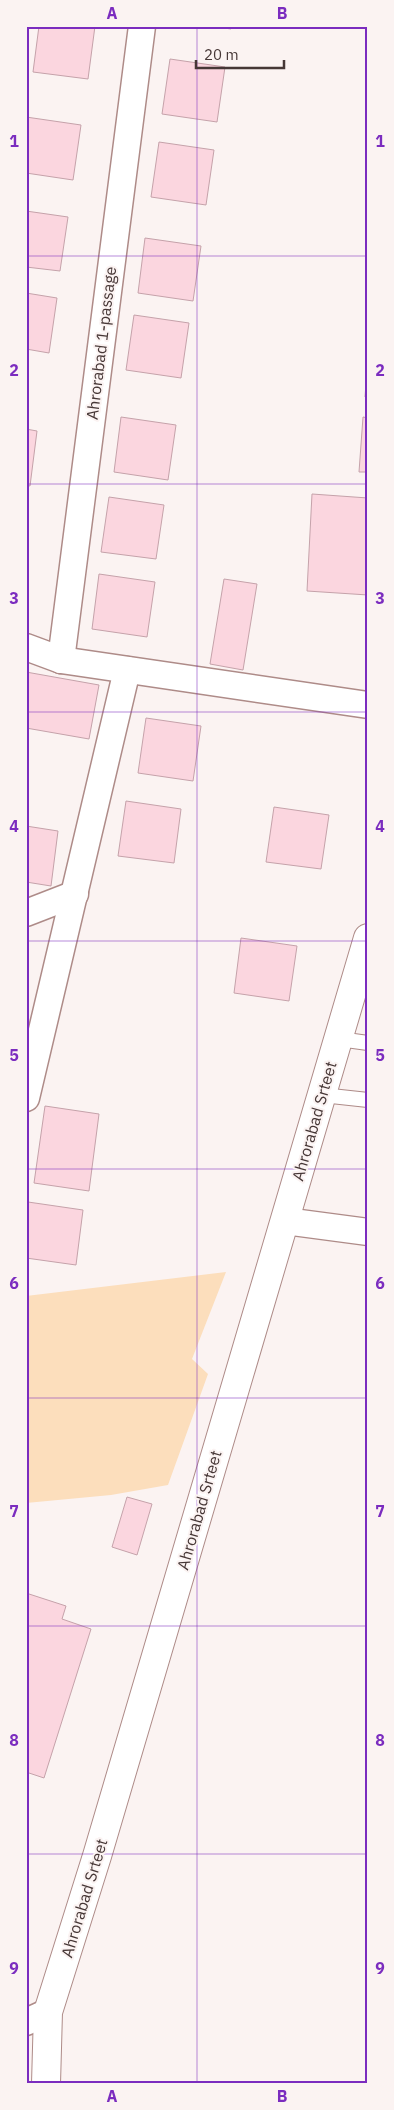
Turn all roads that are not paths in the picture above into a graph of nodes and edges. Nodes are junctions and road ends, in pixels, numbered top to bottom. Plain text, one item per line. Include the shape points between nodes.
1 (142, 26) edge
2 (26, 647) edge
3 (61, 660) junction
4 (128, 670) junction
5 (368, 705) edge
6 (75, 894) junction
7 (26, 913) edge
8 (368, 938) edge
9 (338, 1038) junction
10 (368, 1043) edge
11 (322, 1095) junction
12 (26, 1098) edge
13 (368, 1100) edge
14 (285, 1222) junction
15 (368, 1232) edge
16 (37, 2017) edge
17 (46, 2084) edge

1 - 3 street, Ahrorabad 1-passage
2 - 3 street
3 - 4 street
4 - 5 street
4 - 6 street
6 - 7 street
6 - 12 street
8 - 9 street, Ahrorabad Srteet
9 - 10 lane
9 - 11 street, Ahrorabad Srteet
11 - 13 lane
11 - 14 street, Ahrorabad Srteet
14 - 15 street
14 - 16 street, Ahrorabad Srteet via 97,1856
16 - 17 street, Ahrorabad Srteet

